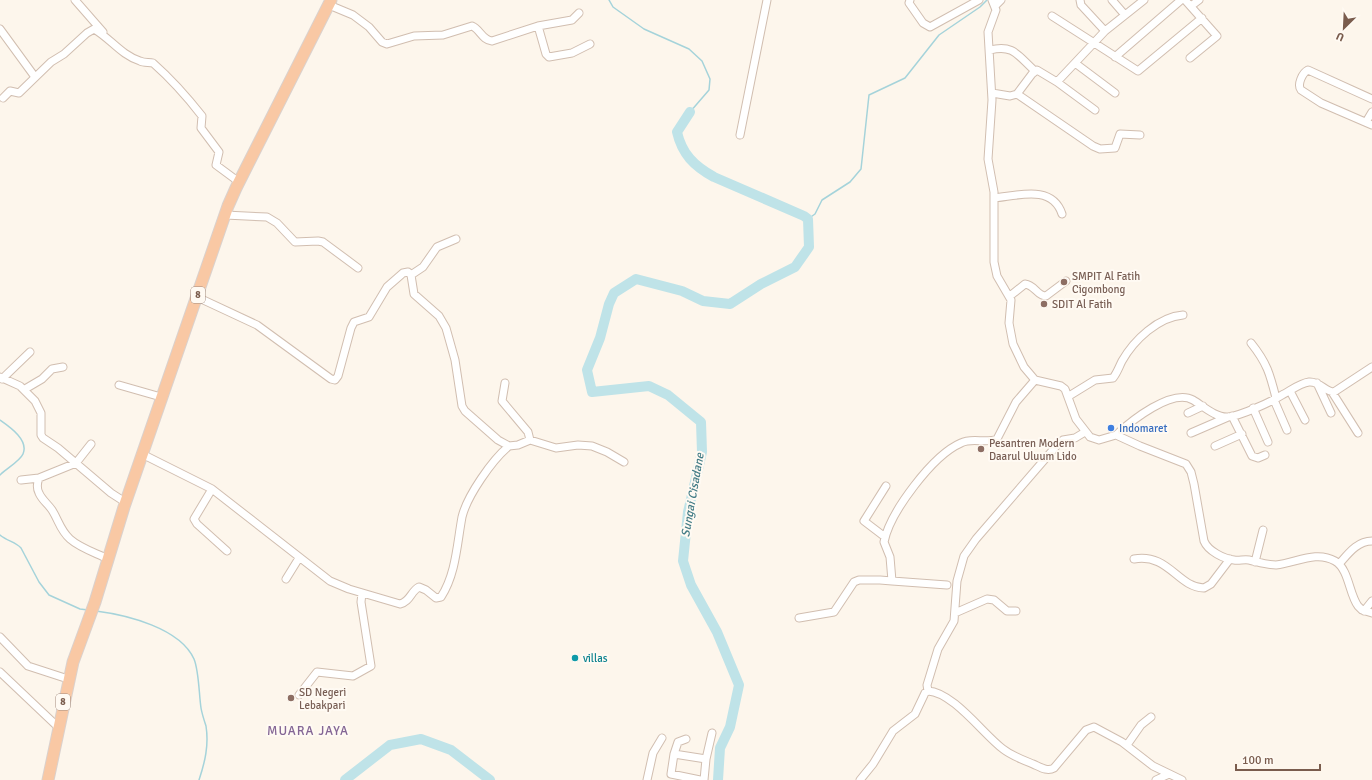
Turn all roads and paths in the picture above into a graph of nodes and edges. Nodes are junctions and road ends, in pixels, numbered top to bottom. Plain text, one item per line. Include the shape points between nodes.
1 (75, 0) edge
2 (767, 0) edge
3 (910, 0) edge
4 (979, 0) edge
5 (1080, 0) edge
6 (1112, 0) edge
7 (1143, 0) edge
8 (1181, 0) edge
9 (1185, 0) edge
10 (1199, 0) edge
11 (330, 2) edge
12 (996, 2) edge
13 (1191, 6) junction
14 (579, 13) dead end
15 (1125, 15) junction
16 (1052, 16) dead end
17 (1202, 18) junction
18 (538, 26) junction
19 (0, 29) edge
20 (1104, 31) junction
21 (107, 37) junction
22 (1093, 42) junction
23 (590, 44) dead end
24 (990, 50) junction
25 (1116, 57) junction
26 (1190, 58) dead end
27 (1075, 63) junction
28 (1034, 71) junction
29 (35, 77) junction
30 (1057, 82) junction
31 (992, 92) junction
32 (1115, 93) dead end
33 (1017, 94) junction
34 (3, 98) dead end
35 (1372, 99) edge
36 (1095, 110) dead end
37 (1372, 112) edge
38 (1369, 124) edge
39 (740, 135) dead end
40 (1140, 135) dead end
41 (239, 182) junction
42 (994, 198) junction
43 (1062, 214) dead end
44 (225, 215) junction
45 (456, 239) dead end
46 (358, 268) dead end
47 (411, 275) junction
48 (1066, 281) dead end
49 (1010, 296) junction
50 (197, 297) junction
51 (1183, 316) dead end
52 (1251, 343) dead end
53 (30, 352) dead end
54 (63, 367) dead end
55 (1372, 367) edge
56 (1, 378) edge
57 (1035, 380) junction
58 (505, 383) dead end
59 (1317, 383) junction
60 (119, 385) dead end
61 (25, 389) junction
62 (1290, 391) junction
63 (1332, 392) junction
64 (1069, 396) junction
65 (161, 397) junction
66 (1275, 399) junction
67 (1203, 406) junction
68 (1253, 408) junction
69 (1331, 413) dead end
70 (1188, 414) dead end
71 (1230, 417) junction
72 (1305, 420) dead end
73 (1287, 430) dead end
74 (1085, 432) junction
75 (1191, 433) dead end
76 (1358, 433) dead end
77 (1242, 434) junction
78 (1116, 435) junction
79 (530, 440) junction
80 (1268, 442) dead end
81 (91, 444) dead end
82 (508, 446) junction
83 (1215, 446) dead end
84 (142, 454) junction
85 (1265, 455) dead end
86 (624, 462) dead end
87 (76, 463) junction
88 (39, 478) junction
89 (21, 480) dead end
90 (886, 486) dead end
91 (212, 489) junction
92 (125, 502) junction
93 (1263, 530) dead end
94 (885, 537) junction
95 (1372, 541) edge
96 (227, 551) dead end
97 (299, 558) junction
98 (108, 559) junction
99 (1134, 559) dead end
100 (1230, 559) junction
101 (1255, 562) junction
102 (1339, 564) junction
103 (286, 579) dead end
104 (892, 581) junction
105 (947, 585) dead end
106 (362, 593) junction
107 (1372, 601) edge
108 (1364, 610) junction
109 (1016, 611) dead end
110 (955, 613) junction
111 (1372, 613) edge
112 (799, 618) dead end
113 (0, 637) edge
114 (0, 672) edge
115 (68, 678) junction
116 (928, 691) junction
117 (299, 695) dead end
118 (1151, 717) dead end
119 (58, 727) junction
120 (712, 732) dead end
121 (662, 738) dead end
122 (686, 739) dead end
123 (1127, 746) junction
124 (674, 754) junction
125 (706, 759) junction
126 (1168, 774) junction
127 (670, 777) edge
128 (48, 780) edge
129 (647, 780) edge
130 (700, 780) edge
131 (704, 780) edge
132 (860, 780) edge
133 (1156, 780) edge
134 (1182, 780) edge

1 - 21 street
2 - 39 street
3 - 4 street via 909,3 923,23 930,27
5 - 20 street via 1081,5
6 - 15 street
7 - 15 street
8 - 25 street
9 - 13 street
10 - 13 street
11 - 18 street via 353,15 387,44 414,36 443,35 468,26 475,27 484,38 492,41
11 - 41 highway, 8
12 - 24 street via 988,32
13 - 17 street
14 - 18 street via 568,21
15 - 20 street
16 - 22 street
17 - 25 street via 1141,70 1136,70
17 - 26 street via 1217,37
18 - 23 street via 549,57 572,52
19 - 29 street
20 - 22 street
21 - 29 street via 94,29 91,30
21 - 41 street via 125,54 142,62 153,63 178,85 183,95 202,116 201,128 218,152 216,165
22 - 25 street
22 - 27 street
24 - 28 street via 1010,49
24 - 31 street
27 - 30 street
27 - 32 street
28 - 30 street via 1040,71
28 - 33 street
29 - 34 street via 19,93 10,91
30 - 36 street
31 - 33 street via 1010,96
31 - 42 street via 987,154
33 - 40 street via 1097,148 1115,148 1120,134
35 - 38 street via 1308,70 1304,72 1300,84 1301,90 1315,100
37 - 38 street
41 - 44 highway, 8
42 - 43 street via 1042,194 1056,203
42 - 49 street via 995,267 1000,284
44 - 46 street via 267,218 295,242 322,242
44 - 50 highway, 8
45 - 47 street via 437,247 423,267
47 - 50 street via 405,272 398,277 381,294 369,317 354,322 335,380 257,325
47 - 82 street via 414,294 440,316 446,328 455,360 462,406 498,440
48 - 49 street via 1046,296 1025,284
49 - 57 street via 1012,304 1009,323 1013,344 1022,364
50 - 65 highway, 8
51 - 64 street via 1173,316 1152,327 1128,352 1113,378 1095,380
52 - 66 street via 1267,366
53 - 56 street
54 - 61 street via 52,369 42,379
55 - 63 street
56 - 61 street
57 - 64 street via 1061,386 1066,389
57 - 94 street via 1016,402 997,439 965,441 944,453 908,493
58 - 79 street via 502,401 528,432
59 - 62 street via 1305,383
59 - 63 street
59 - 69 street
60 - 65 street
61 - 87 street via 41,413 41,435
62 - 66 street
62 - 72 street
63 - 76 street
64 - 74 street via 1073,413
65 - 84 highway, 8
66 - 68 street
66 - 73 street
67 - 70 street
67 - 71 street via 1220,416
67 - 78 street via 1186,397 1177,398 1138,415
68 - 71 street
68 - 80 street
71 - 75 street
71 - 77 street
74 - 78 street via 1099,440
74 - 110 street via 1058,444 967,552 958,576
77 - 83 street
77 - 85 street via 1254,457
78 - 100 street via 1187,465 1194,484 1205,543 1211,550
79 - 82 street
79 - 86 street via 556,448 592,446
81 - 87 street
82 - 106 street via 490,465 466,506 456,557 441,597 436,598 419,588 407,601 400,604
84 - 91 street
84 - 92 highway, 8
87 - 88 street
87 - 92 street
88 - 89 street
88 - 98 street via 38,493 57,518 65,534 71,540
90 - 94 street via 864,520
91 - 96 street via 194,519
91 - 97 street
92 - 98 highway, 8
93 - 101 street
94 - 104 street via 884,545 891,561
95 - 102 street via 1361,543
97 - 103 street
97 - 106 street via 330,581
98 - 115 highway, 8
99 - 100 street via 1155,560 1174,570 1189,584 1200,588 1211,584
100 - 101 street
101 - 102 street via 1265,565 1278,564 1321,556
102 - 108 street via 1356,603
104 - 105 street
104 - 112 street via 859,580 850,586 834,612
106 - 117 street via 361,602 372,665 354,676 315,673
107 - 108 street
108 - 111 street
109 - 110 street via 1007,611 987,598
110 - 116 street via 952,628 936,652
113 - 115 street via 28,666
114 - 119 street
115 - 119 highway, 8
116 - 123 street via 950,701 977,722 1004,750 1046,770 1054,768 1090,728 1104,731
116 - 132 street via 915,714 893,731 874,764
118 - 123 street via 1141,725
119 - 128 highway, 8
120 - 125 street
121 - 129 street via 653,753
122 - 124 street via 678,742
123 - 126 street via 1148,763
124 - 125 street
124 - 127 street
125 - 131 street
126 - 133 street
126 - 134 street
127 - 130 street

